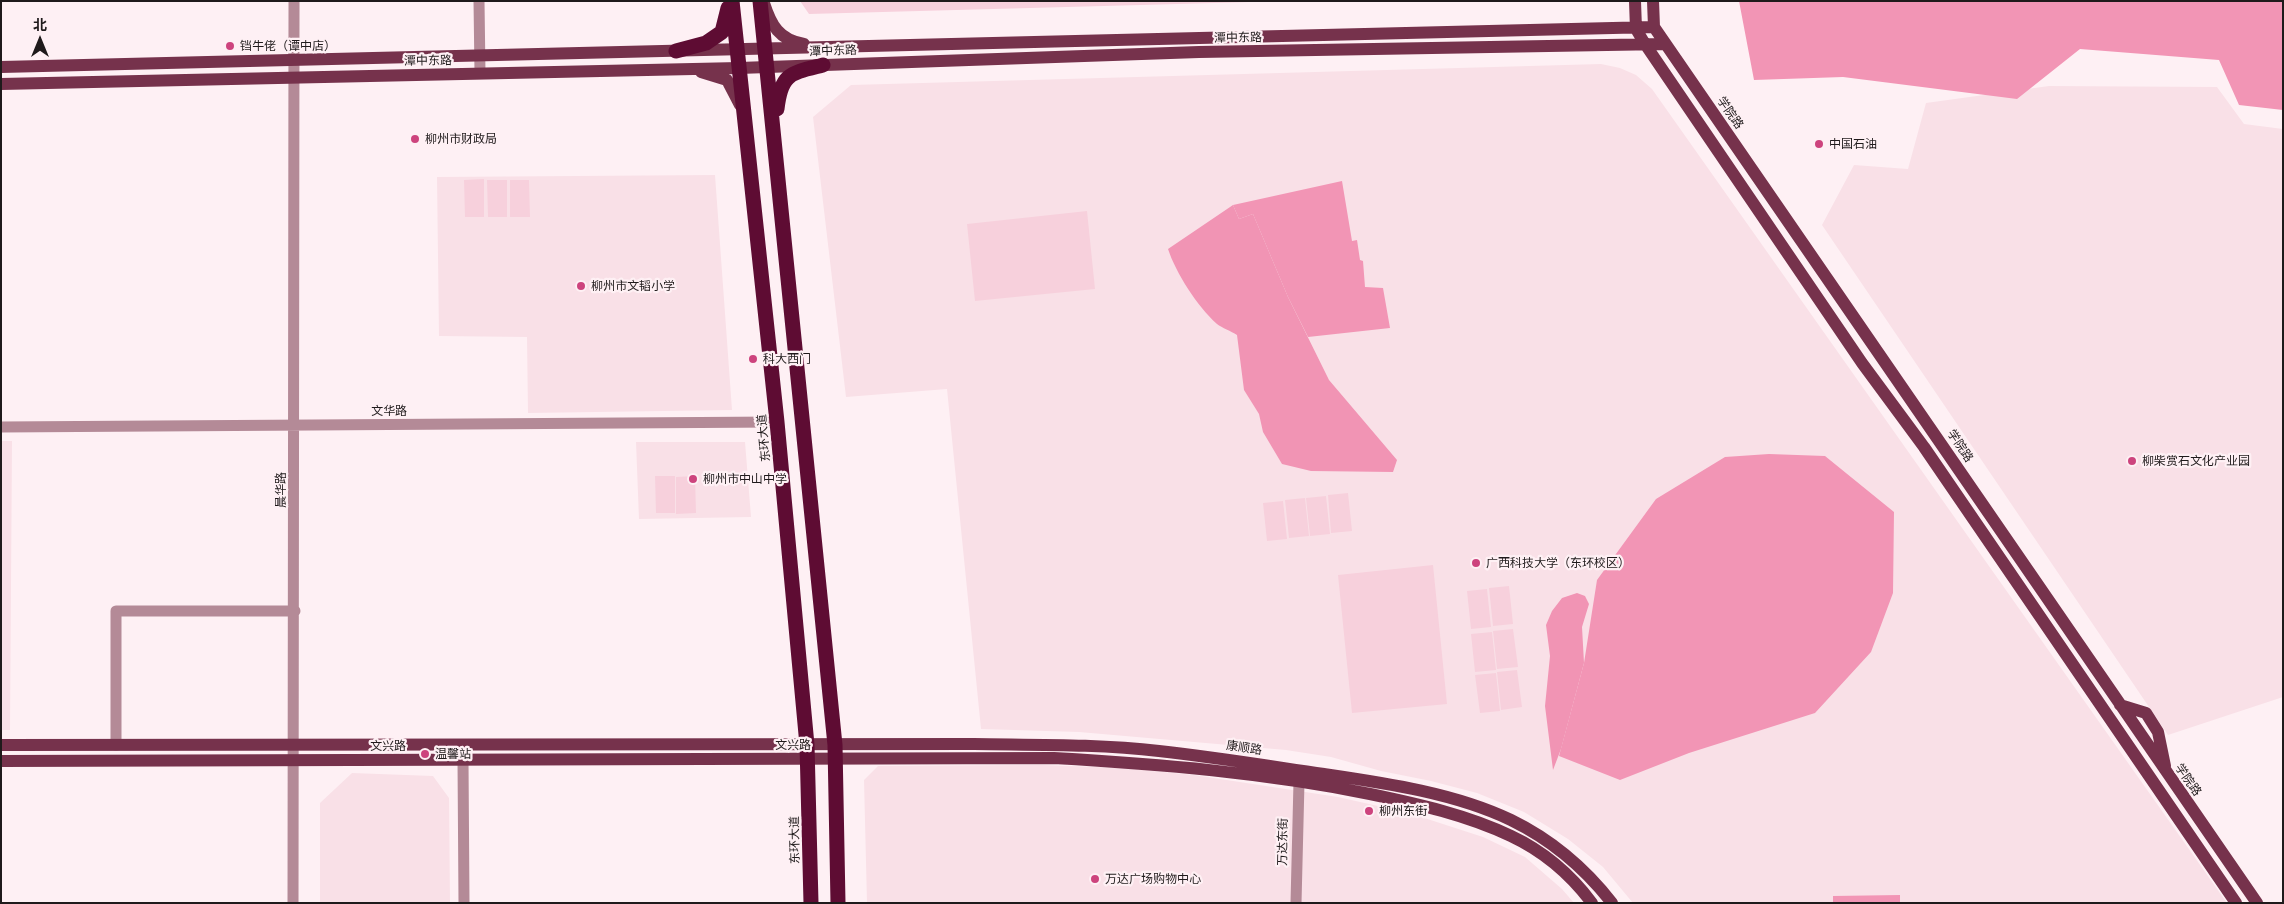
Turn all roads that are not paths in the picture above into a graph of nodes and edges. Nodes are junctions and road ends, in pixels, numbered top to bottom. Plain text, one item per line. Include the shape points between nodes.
1 (294, 1) edge
2 (479, 1) edge
3 (730, 1) edge
4 (762, 1) edge
5 (1636, 1) edge
6 (1654, 1) edge
7 (1654, 27) junction
8 (1636, 28) junction
9 (1645, 44) junction
10 (1665, 44) junction
11 (824, 47) junction
12 (765, 48) junction
13 (736, 49) junction
14 (676, 51) junction
15 (480, 55) junction
16 (294, 60) junction
17 (823, 65) junction
18 (1, 67) edge
19 (768, 67) junction
20 (739, 68) junction
21 (679, 69) junction
22 (480, 73) junction
23 (294, 78) junction
24 (1, 84) edge
25 (745, 118) junction
26 (774, 132) junction
27 (777, 422) junction
28 (295, 425) junction
29 (1, 426) edge
30 (295, 612) junction
31 (1, 745) edge
32 (116, 745) junction
33 (295, 745) junction
34 (807, 752) junction
35 (835, 752) junction
36 (295, 760) junction
37 (463, 760) junction
38 (1, 761) edge
39 (1300, 782) junction
40 (293, 903) edge
41 (464, 903) edge
42 (811, 903) edge
43 (838, 903) edge
44 (1296, 903) edge
45 (1592, 903) edge
46 (1612, 903) edge
47 (2236, 903) edge
48 (2257, 903) edge

1 - 16 street, 晨华路
2 - 15 street
3 - 13 highway, 东环大道
3 - 14 highway via 722,32 706,43
4 - 11 main road via 781,36
4 - 12 highway
5 - 8 main road
6 - 7 main road
7 - 8 main road, 潭中东路
7 - 10 main road, 学院路
8 - 9 main road
8 - 11 main road, 潭中东路
9 - 10 main road, 潭中东路
9 - 17 main road, 潭中东路 via 1189,53
9 - 47 main road
10 - 48 main road, 学院路
11 - 12 main road, 潭中东路
12 - 13 main road, 潭中东路
12 - 19 highway
13 - 14 main road, 潭中东路
13 - 20 highway, 东环大道
14 - 15 main road, 潭中东路
15 - 16 main road, 潭中东路
15 - 22 street
16 - 18 main road, 潭中东路
16 - 23 street, 晨华路
17 - 19 main road, 潭中东路
17 - 26 highway via 796,71 783,81 778,94
19 - 20 main road, 潭中东路
19 - 26 highway
20 - 21 main road, 潭中东路
20 - 25 highway, 东环大道
21 - 22 main road, 潭中东路
21 - 25 main road via 708,73 727,80
22 - 23 main road, 潭中东路
23 - 24 main road, 潭中东路
23 - 28 street, 晨华路
25 - 27 highway, 东环大道
26 - 35 highway
27 - 28 street, 文华路
27 - 34 highway, 东环大道
28 - 29 street, 文华路
28 - 30 street, 晨华路
30 - 32 street via 116,612
30 - 33 street, 晨华路
31 - 32 main road, 文兴路
32 - 33 main road, 文兴路
33 - 34 main road, 文兴路
33 - 36 street, 晨华路
34 - 35 main road, 文兴路
34 - 37 main road, 文兴路
34 - 42 highway, 东环大道
35 - 39 main road, 康顺路 via 1054,758 1189,767
35 - 43 highway
35 - 46 main road, 康顺路 via 1042,745 1158,750 1371,781 1481,807 1511,820 1571,857
36 - 37 main road, 文兴路
36 - 38 main road, 文兴路
36 - 40 street, 晨华路
37 - 41 street
39 - 44 street, 万达东街
39 - 45 main road, 康顺路 via 1418,804 1512,836 1550,859

